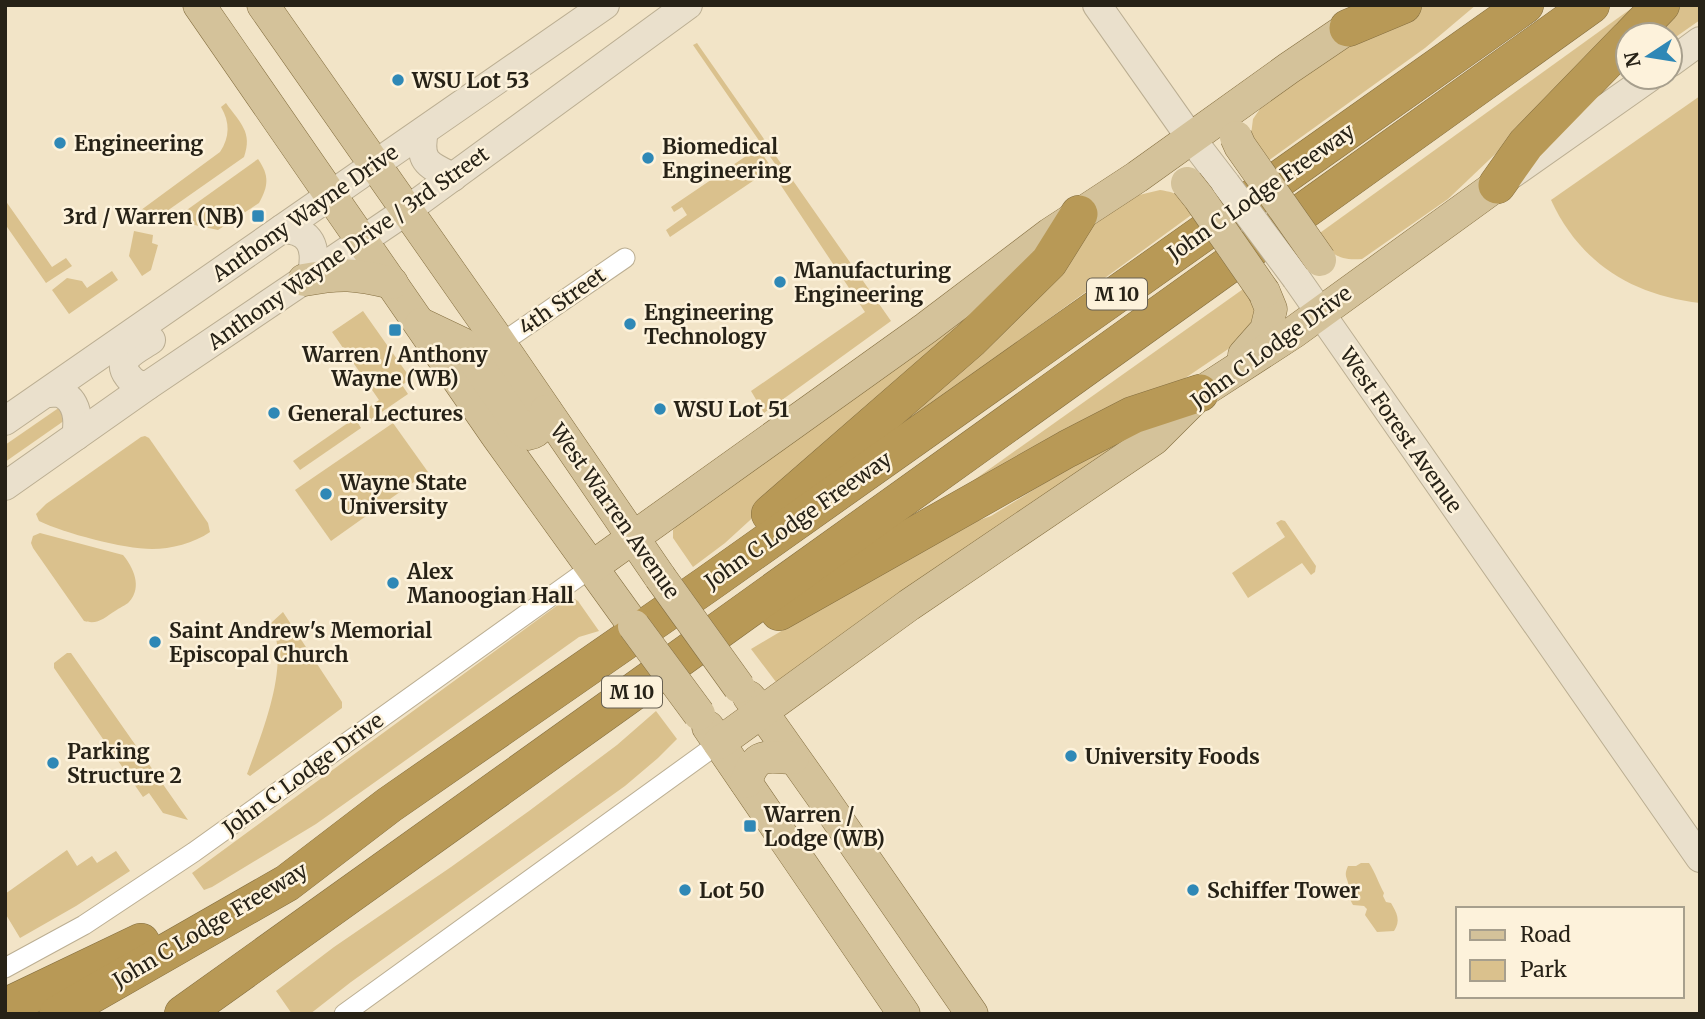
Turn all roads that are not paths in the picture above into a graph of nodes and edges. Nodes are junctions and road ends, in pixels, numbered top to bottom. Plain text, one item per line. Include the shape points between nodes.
1 (200, 5) edge
2 (239, 5) edge
3 (263, 5) edge
4 (605, 5) edge
5 (688, 5) edge
6 (1097, 5) edge
7 (1379, 5) edge
8 (1402, 5) edge
9 (1525, 5) edge
10 (1591, 5) edge
11 (1661, 5) edge
12 (1646, 21) edge
13 (1348, 28) junction
14 (293, 48) junction
15 (1614, 53) edge
16 (1630, 91) edge
17 (1248, 97) junction
18 (424, 131) junction
19 (1190, 137) junction
20 (375, 166) junction
21 (453, 177) junction
22 (1137, 177) junction
23 (1497, 185) junction
24 (331, 196) junction
25 (406, 211) junction
26 (1079, 214) junction
27 (282, 229) junction
28 (362, 241) junction
29 (625, 258) dead end
30 (441, 260) junction
31 (1308, 269) junction
32 (1378, 271) junction
33 (308, 277) junction
34 (202, 284) junction
35 (393, 285) junction
36 (1320, 313) junction
37 (420, 323) junction
38 (500, 344) junction
39 (147, 386) junction
40 (1211, 386) junction
41 (48, 393) junction
42 (546, 411) junction
43 (5, 421) edge
44 (76, 436) junction
45 (5, 486) edge
46 (601, 490) junction
47 (563, 527) junction
48 (634, 538) junction
49 (592, 567) junction
50 (709, 583) junction
51 (762, 712) junction
52 (719, 743) junction
53 (793, 758) junction
54 (746, 782) junction
55 (389, 805) junction
56 (1700, 858) edge
57 (327, 911) junction
58 (5, 968) edge
59 (5, 1007) edge
60 (58, 1014) edge
61 (183, 1014) edge
62 (344, 1014) edge
63 (904, 1014) edge
64 (971, 1014) edge

1 - 24 main road
2 - 14 main road via 256,29
3 - 14 main road, West Warren Avenue
4 - 18 street, Anthony Wayne Drive
5 - 21 street, Anthony Wayne Drive / 3rd Street
6 - 19 street, West Forest Avenue
7 - 13 street
8 - 13 highway
9 - 50 highway, John C Lodge Freeway / M 10
10 - 57 highway, John C Lodge Freeway / M 10
11 - 12 highway
13 - 17 main road
14 - 20 main road, West Warren Avenue
15 - 23 highway via 1526,144
16 - 23 street, John C Lodge Drive
17 - 19 main road
17 - 31 main road, bridge via 1234,120 1236,138
18 - 20 street, Anthony Wayne Drive
18 - 21 street via 423,156 433,168
19 - 22 main road
19 - 31 street, West Forest Avenue, bridge via 1226,184
20 - 24 street, Anthony Wayne Drive
20 - 25 main road, West Warren Avenue
21 - 25 street, Anthony Wayne Drive / 3rd Street
22 - 26 main road
22 - 40 main road, bridge via 1166,173 1187,183 1264,292 1271,309 1266,330
23 - 32 main road, John C Lodge Drive
24 - 27 street, Anthony Wayne Drive
24 - 28 main road
25 - 28 street, Anthony Wayne Drive / 3rd Street
25 - 30 main road, West Warren Avenue
26 - 48 main road
26 - 50 highway via 1049,262 970,340 710,568
27 - 33 street via 302,233 311,244 315,260
27 - 34 street, Anthony Wayne Drive
28 - 33 street, Anthony Wayne Drive / 3rd Street
28 - 35 main road
29 - 38 street, 4th Street
30 - 35 main road via 424,253 406,258
30 - 38 main road, West Warren Avenue
31 - 32 main road via 1340,275
31 - 36 street, West Forest Avenue
32 - 36 main road, John C Lodge Drive
33 - 35 main road via 349,274
33 - 39 street, Anthony Wayne Drive / 3rd Street
34 - 39 street via 183,317 124,360 131,381
34 - 41 street, Anthony Wayne Drive
35 - 37 main road
36 - 40 main road, John C Lodge Drive
36 - 56 street, West Forest Avenue
37 - 42 main road via 463,344 522,430 534,433
37 - 47 main road
38 - 42 main road, West Warren Avenue
39 - 44 street, Anthony Wayne Drive / 3rd Street
40 - 51 main road, John C Lodge Drive via 1154,439 909,605
40 - 57 highway via 1133,415 1067,449 781,610 389,887
41 - 43 street, Anthony Wayne Drive
41 - 44 street via 60,393 74,406
42 - 46 main road, West Warren Avenue
44 - 45 street, Anthony Wayne Drive / 3rd Street
46 - 47 main road via 588,517
46 - 48 main road, West Warren Avenue
47 - 49 main road
48 - 49 main road
48 - 51 main road, West Warren Avenue, bridge via 739,687
49 - 52 main road, bridge
49 - 58 street, John C Lodge Drive via 194,852 84,925
50 - 55 highway, John C Lodge Freeway / M 10
51 - 52 main road
51 - 53 main road, West Warren Avenue
52 - 54 main road
52 - 62 street
53 - 54 main road via 763,757
53 - 64 main road, West Warren Avenue
54 - 63 main road
55 - 59 highway via 348,821 181,923
55 - 60 highway, John C Lodge Freeway / M 10 via 287,883
57 - 61 highway, John C Lodge Freeway / M 10

